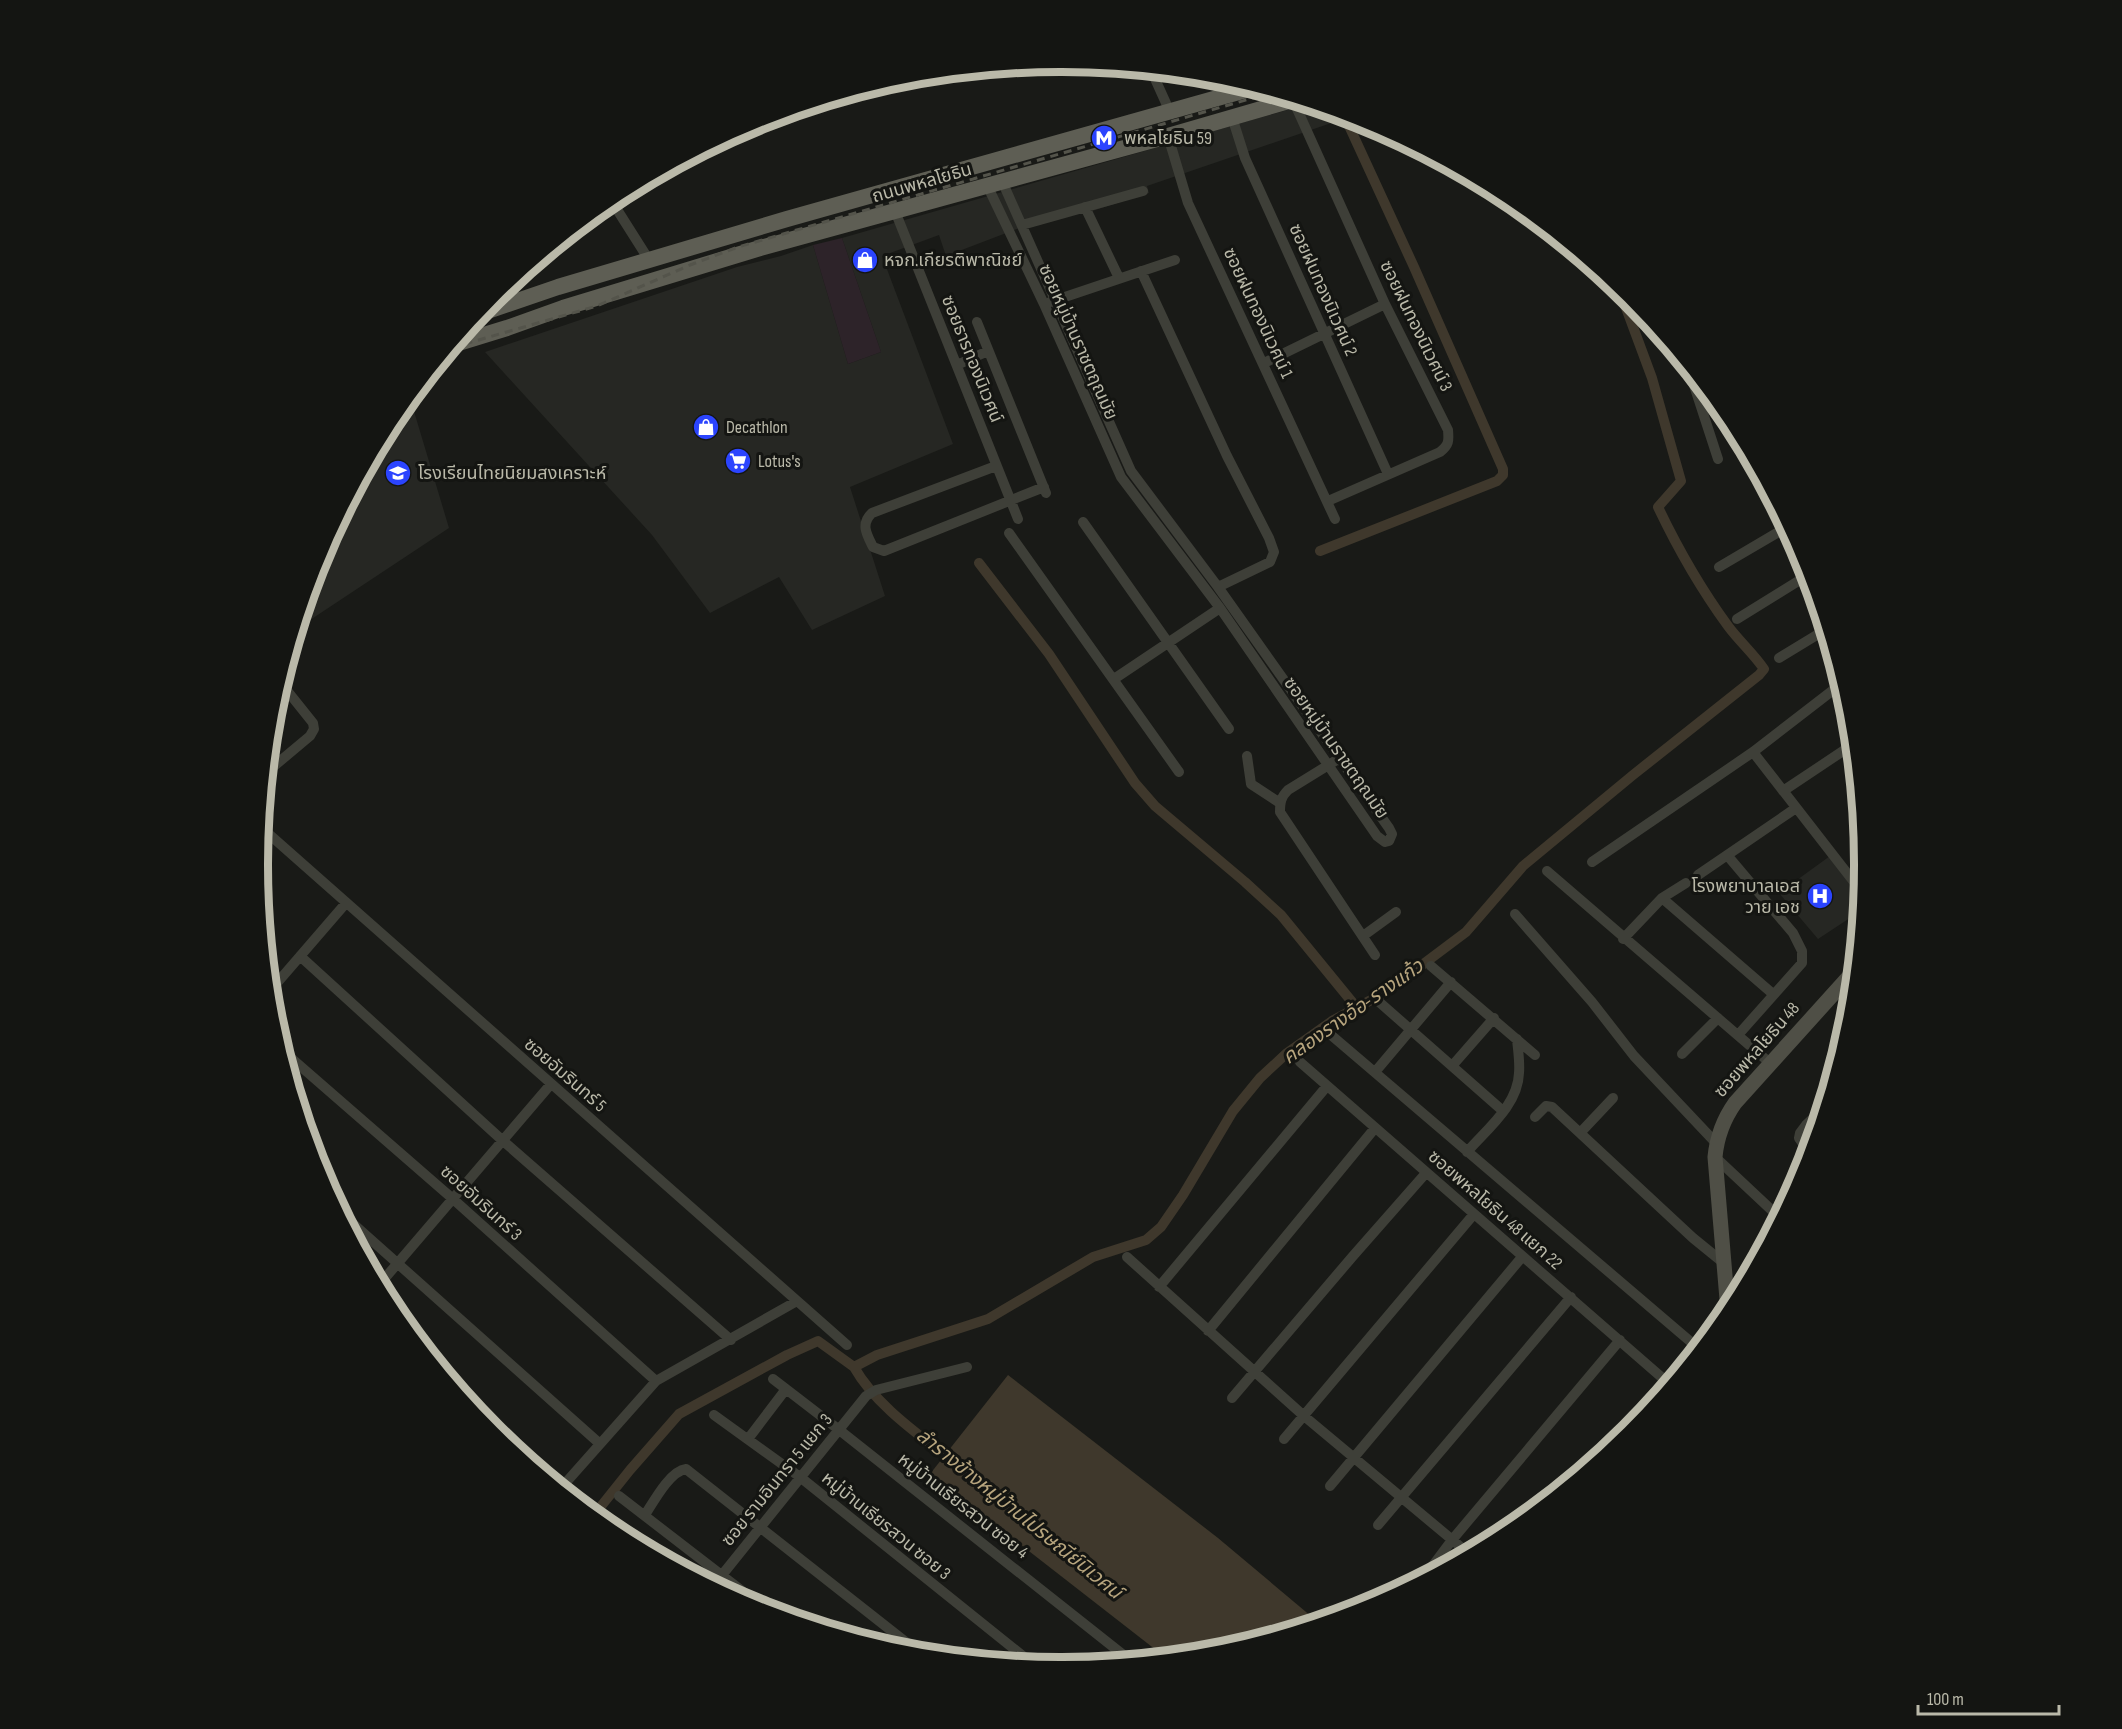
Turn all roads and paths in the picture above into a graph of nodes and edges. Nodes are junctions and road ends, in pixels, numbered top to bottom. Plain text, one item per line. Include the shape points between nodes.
1 (1155, 78) edge
2 (1238, 92) edge
3 (1281, 103) edge
4 (1297, 108) edge
5 (1170, 111) junction
6 (1232, 117) junction
7 (1168, 136) junction
8 (995, 183) junction
9 (1143, 191) dead end
10 (1085, 207) junction
11 (617, 209) edge
12 (895, 211) junction
13 (1022, 225) junction
14 (649, 260) junction
15 (1175, 261) dead end
16 (1141, 271) junction
17 (1119, 278) junction
18 (558, 287) junction
19 (509, 296) edge
20 (1055, 300) junction
21 (1044, 304) junction
22 (1385, 304) junction
23 (498, 308) edge
24 (563, 308) junction
25 (977, 322) dead end
26 (481, 325) edge
27 (1325, 333) junction
28 (466, 340) edge
29 (988, 351) junction
30 (1264, 363) junction
31 (957, 365) junction
32 (1695, 389) edge
33 (1718, 459) dead end
34 (996, 466) junction
35 (1388, 474) junction
36 (1010, 500) junction
37 (1328, 501) junction
38 (1018, 519) dead end
39 (1335, 519) dead end
40 (1083, 522) dead end
41 (1780, 531) edge
42 (1009, 533) dead end
43 (1175, 538) junction
44 (1719, 567) dead end
45 (1800, 580) edge
46 (1218, 587) junction
47 (1220, 608) junction
48 (1737, 619) dead end
49 (1818, 634) edge
50 (1168, 642) junction
51 (1779, 658) dead end
52 (1114, 679) junction
53 (1287, 682) junction
54 (1275, 689) junction
55 (1833, 690) edge
56 (288, 692) edge
57 (1229, 729) dead end
58 (1845, 750) edge
59 (1753, 752) junction
60 (1247, 756) dead end
61 (1341, 758) junction
62 (1329, 765) junction
63 (275, 766) edge
64 (1179, 772) dead end
65 (1783, 791) junction
66 (1280, 803) junction
67 (1796, 808) junction
68 (269, 834) edge
69 (1727, 855) junction
70 (1592, 862) dead end
71 (1547, 871) dead end
72 (1698, 875) dead end
73 (1853, 881) edge
74 (1686, 883) dead end
75 (1662, 898) junction
76 (346, 903) junction
77 (1396, 912) dead end
78 (1515, 914) dead end
79 (1363, 936) junction
80 (1623, 939) junction
81 (1375, 955) dead end
82 (300, 956) junction
83 (1431, 966) dead end
84 (1845, 981) edge
85 (278, 982) edge
86 (1451, 982) junction
87 (1773, 994) junction
88 (1378, 1001) dead end
89 (1494, 1018) junction
90 (1718, 1018) junction
91 (1410, 1030) junction
92 (1331, 1035) dead end
93 (1738, 1035) junction
94 (1517, 1039) junction
95 (1682, 1054) dead end
96 (1535, 1055) dead end
97 (294, 1062) edge
98 (1300, 1062) dead end
99 (1770, 1063) junction
100 (1452, 1066) junction
101 (1375, 1072) junction
102 (551, 1084) junction
103 (1328, 1086) junction
104 (1613, 1098) dead end
105 (1503, 1111) junction
106 (1535, 1117) dead end
107 (1810, 1122) edge
108 (1376, 1128) junction
109 (1580, 1133) junction
110 (502, 1140) junction
111 (1802, 1143) edge
112 (1716, 1150) junction
113 (1467, 1152) junction
114 (1426, 1173) junction
115 (453, 1199) junction
116 (1774, 1211) edge
117 (1474, 1214) junction
118 (356, 1226) edge
119 (1127, 1257) dead end
120 (1522, 1257) junction
121 (399, 1263) junction
122 (1725, 1264) junction
123 (386, 1278) edge
124 (1159, 1287) junction
125 (1727, 1294) edge
126 (1571, 1297) junction
127 (797, 1301) junction
128 (1208, 1331) junction
129 (731, 1340) junction
130 (1620, 1340) junction
131 (1693, 1343) edge
132 (847, 1345) dead end
133 (967, 1367) dead end
134 (1255, 1373) junction
135 (1664, 1379) edge
136 (773, 1380) dead end
137 (656, 1381) junction
138 (786, 1389) junction
139 (1232, 1398) dead end
140 (714, 1415) dead end
141 (1304, 1416) junction
142 (838, 1429) junction
143 (748, 1439) junction
144 (1284, 1439) dead end
145 (600, 1443) junction
146 (1355, 1457) junction
147 (800, 1478) junction
148 (566, 1482) edge
149 (1330, 1486) dead end
150 (619, 1496) dead end
151 (1402, 1499) junction
152 (645, 1515) junction
153 (1378, 1525) dead end
154 (761, 1527) junction
155 (1452, 1540) junction
156 (1462, 1548) edge
157 (1435, 1563) edge
158 (722, 1575) junction
159 (719, 1579) edge
160 (739, 1588) edge
161 (906, 1642) edge
162 (1118, 1651) junction
163 (1122, 1654) edge
164 (1115, 1655) edge
165 (1022, 1656) edge

1 - 5 street
2 - 5 main road, ถนนพหลโยธิน
3 - 6 main road, ถนนพหลโยธิน
4 - 22 street, ซอยฝนทองนิเวศน์ 3
5 - 14 main road, ถนนพหลโยธิน
6 - 7 main road, ถนนพหลโยธิน
6 - 27 street, ซอยฝนทองนิเวศน์ 2 via 1245,158
7 - 8 main road, ถนนพหลโยธิน
7 - 30 street, ซอยฝนทองนิเวศน์ 1 via 1188,203
8 - 12 main road, ถนนพหลโยธิน
8 - 13 street, ซอยหมู่บ้านราชตฤณมัย
8 - 21 street, ซอยหมู่บ้านราชตฤณมัย
9 - 10 street
10 - 13 street
10 - 17 street
11 - 14 street
12 - 24 main road, ถนนพหลโยธิน
12 - 31 street, ซอยธารทองนิเวศน์
13 - 20 street, ซอยหมู่บ้านราชตฤณมัย
14 - 18 main road, ถนนพหลโยธิน
15 - 16 street
16 - 17 street
16 - 46 street via 1274,552 1270,562
17 - 20 street
18 - 19 main road, ถนนพหลโยธิน
18 - 23 main road, ถนนพหลโยธิน
20 - 21 street
20 - 43 street, ซอยหมู่บ้านราชตฤณมัย via 1131,471
21 - 43 street, ซอยหมู่บ้านราชตฤณมัย via 1115,466
22 - 27 street
22 - 35 street, ซอยฝนทองนิเวศน์ 3 via 1448,430 1449,441 1440,452
24 - 26 main road, ถนนพหลโยธิน
24 - 28 main road, ถนนพหลโยธิน
25 - 29 street
27 - 30 street
27 - 35 street, ซอยฝนทองนิเวศน์ 2
29 - 31 street
29 - 36 street via 1045,490
30 - 37 street, ซอยฝนทองนิเวศน์ 1
31 - 34 street, ซอยธารทองนิเวศน์
32 - 33 street
34 - 36 street, ซอยธารทองนิเวศน์
34 - 36 street via 872,513 865,528 873,547 884,551
35 - 37 street, ซอยฝนทองนิเวศน์ 3
36 - 38 street, ซอยธารทองนิเวศน์
37 - 39 street, ซอยฝนทองนิเวศน์ 1
40 - 50 street
41 - 44 street
42 - 52 street
43 - 46 street, ซอยหมู่บ้านราชตฤณมัย
43 - 47 street, ซอยหมู่บ้านราชตฤณมัย
45 - 48 street
46 - 53 street, ซอยหมู่บ้านราชตฤณมัย
47 - 50 street
47 - 54 street, ซอยหมู่บ้านราชตฤณมัย
49 - 51 street
50 - 52 street
50 - 57 street
52 - 64 street
53 - 54 street
53 - 61 street, ซอยหมู่บ้านราชตฤณมัย
54 - 62 street, ซอยหมู่บ้านราชตฤณมัย
55 - 59 street
56 - 63 street via 314,729
58 - 65 street
59 - 65 street
59 - 70 street
60 - 66 street via 1251,784
61 - 62 street
61 - 62 street, ซอยหมู่บ้านราชตฤณมัย via 1389,828 1389,841 1377,836
62 - 66 street via 1288,790
65 - 67 street
66 - 79 street via 1280,812
67 - 69 street
67 - 73 street
68 - 76 street, ซอยอัมรินทร์ 5
69 - 72 street
69 - 87 street via 1793,933 1802,951 1802,963
71 - 80 street
74 - 75 street
75 - 80 street
75 - 87 street
76 - 82 street
76 - 102 street, ซอยอัมรินทร์ 5
77 - 79 street
78 - 112 street
79 - 81 street
80 - 90 street
82 - 85 street
82 - 110 street
83 - 86 street
84 - 99 street, ซอยพหลโยธิน 48
86 - 89 street
86 - 91 street
87 - 93 street
88 - 91 street
89 - 94 street
89 - 100 street
90 - 93 street
90 - 95 street
91 - 100 street
91 - 101 street
92 - 101 street
93 - 99 street
94 - 96 street
94 - 105 street via 1517,1088
97 - 115 street, ซอยอัมรินทร์ 3
98 - 103 street, ซอยพหลโยธิน 48 แยก 22
99 - 112 street, ซอยพหลโยธิน 48 via 1731,1109 1722,1124
100 - 105 street
101 - 113 street
102 - 110 street
102 - 127 street, ซอยอัมรินทร์ 5
103 - 108 street, ซอยพหลโยธิน 48 แยก 22
103 - 124 street
104 - 109 street
105 - 113 street
106 - 109 street via 1548,1106
107 - 111 street via 1800,1133
108 - 114 street, ซอยพหลโยธิน 48 แยก 22
108 - 128 street
109 - 122 street
110 - 115 street
110 - 129 street
112 - 116 street
112 - 122 street, ซอยพหลโยธิน 48
113 - 131 street
114 - 117 street, ซอยพหลโยธิน 48 แยก 22
114 - 134 street
115 - 121 street
115 - 137 street, ซอยอัมรินทร์ 3
117 - 120 street, ซอยพหลโยธิน 48 แยก 22
117 - 141 street
118 - 121 street
119 - 124 street
120 - 126 street, ซอยพหลโยธิน 48 แยก 22
120 - 146 street
121 - 123 street
121 - 145 street
122 - 125 street, ซอยพหลโยธิน 48
124 - 128 street
126 - 130 street, ซอยพหลโยธิน 48 แยก 22
126 - 151 street
127 - 129 street
127 - 132 street, ซอยอัมรินทร์ 5
128 - 134 street
129 - 137 street
130 - 135 street, ซอยพหลโยธิน 48 แยก 22
130 - 155 street
133 - 142 street, ซอย รามอินทรา 5 แยก 3 via 871,1393
134 - 139 street
134 - 141 street
136 - 138 street, หมู่บ้านเธียรสวน ซอย 4
137 - 145 street
138 - 142 street, หมู่บ้านเธียรสวน ซอย 4
138 - 143 street
140 - 143 street, หมู่บ้านเธียรสวน ซอย 3
141 - 144 street
141 - 146 street
142 - 147 street, ซอย รามอินทรา 5 แยก 3
142 - 162 street, หมู่บ้านเธียรสวน ซอย 4
143 - 147 street, หมู่บ้านเธียรสวน ซอย 3
145 - 148 street
146 - 149 street
146 - 151 street
147 - 154 street, ซอย รามอินทรา 5 แยก 3
147 - 165 street, หมู่บ้านเธียรสวน ซอย 3
150 - 152 street
151 - 153 street
151 - 155 street
152 - 154 street via 672,1476 686,1469
152 - 158 street
154 - 158 street, ซอย รามอินทรา 5 แยก 3
154 - 161 street
155 - 156 street
155 - 157 street
158 - 159 street, ซอย รามอินทรา 5 แยก 3
158 - 160 street
162 - 163 street, หมู่บ้านเธียรสวน ซอย 4
162 - 164 street

